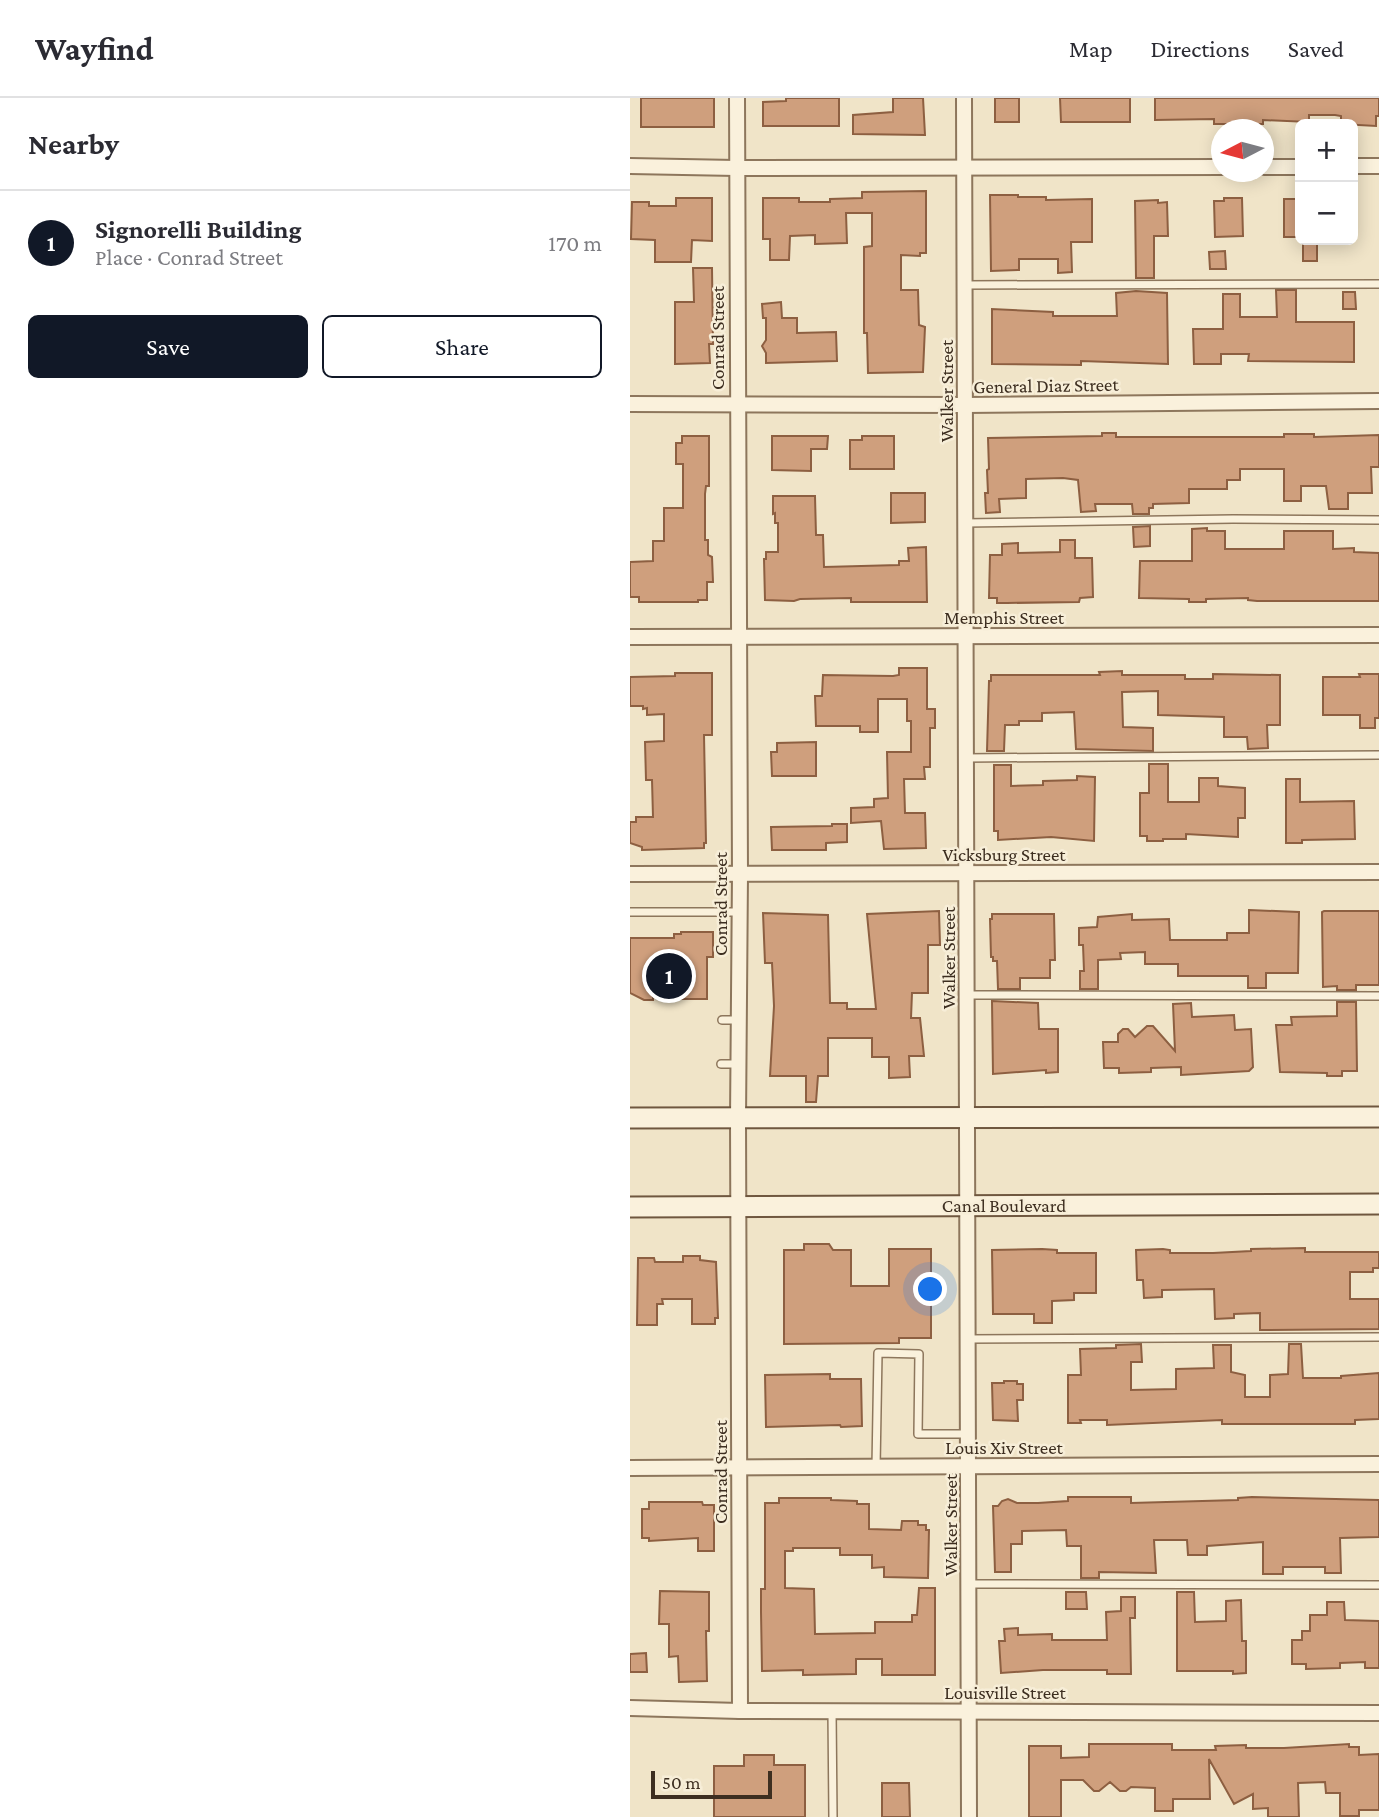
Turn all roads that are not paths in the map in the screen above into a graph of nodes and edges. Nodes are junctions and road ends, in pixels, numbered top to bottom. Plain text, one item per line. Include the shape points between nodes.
1 (737, 98) edge
2 (964, 98) edge
3 (630, 166) edge
4 (1358, 166) edge
5 (1379, 166) edge
6 (1211, 167) edge
7 (1274, 167) edge
8 (1295, 167) edge
9 (736, 168) junction
10 (964, 168) junction
11 (1379, 284) edge
12 (965, 285) junction
13 (1379, 401) edge
14 (630, 404) edge
15 (737, 405) junction
16 (965, 405) junction
17 (1379, 520) edge
18 (965, 523) junction
19 (1379, 635) edge
20 (738, 636) junction
21 (966, 636) junction
22 (630, 637) edge
23 (1379, 755) edge
24 (966, 758) junction
25 (1379, 872) edge
26 (967, 873) junction
27 (630, 874) edge
28 (740, 874) junction
29 (630, 912) edge
30 (740, 912) junction
31 (967, 995) junction
32 (1379, 996) edge
33 (722, 1020) dead end
34 (739, 1020) junction
35 (721, 1064) dead end
36 (739, 1064) junction
37 (1379, 1117) edge
38 (630, 1118) edge
39 (968, 1118) junction
40 (738, 1119) junction
41 (1379, 1204) edge
42 (739, 1205) junction
43 (968, 1205) junction
44 (630, 1207) edge
45 (1379, 1337) edge
46 (968, 1339) junction
47 (969, 1434) junction
48 (1379, 1464) edge
49 (969, 1466) junction
50 (876, 1467) junction
51 (630, 1468) edge
52 (739, 1468) junction
53 (969, 1584) junction
54 (1379, 1585) edge
55 (630, 1708) edge
56 (970, 1710) junction
57 (740, 1711) junction
58 (832, 1711) junction
59 (1379, 1713) edge
60 (833, 1817) edge
61 (969, 1817) edge

1 - 9 street, Conrad Street
2 - 10 street, Walker Street
3 - 9 street
4 - 5 street
6 - 10 street
7 - 8 street
9 - 10 street
9 - 15 street, Conrad Street
10 - 12 street, Walker Street
11 - 12 lane
12 - 16 street, Walker Street
13 - 16 street, General Diaz Street
14 - 15 street, General Diaz Street
15 - 16 street, General Diaz Street
15 - 20 street, Conrad Street
16 - 18 street, Walker Street
17 - 18 lane
18 - 21 street, Walker Street
19 - 21 street, Memphis Street
20 - 21 street, Memphis Street
20 - 22 street, Memphis Street
20 - 28 street, Conrad Street
21 - 24 street, Walker Street
23 - 24 lane
24 - 26 street, Walker Street
25 - 26 street, Vicksburg Street
26 - 28 street, Vicksburg Street
26 - 31 street, Walker Street
27 - 28 street, Vicksburg Street
28 - 30 street, Conrad Street
29 - 30 lane
30 - 34 street, Conrad Street
31 - 32 lane
31 - 39 street, Walker Street
33 - 34 lane
34 - 36 street, Conrad Street
35 - 36 lane
36 - 40 street, Conrad Street
37 - 39 main road
38 - 40 main road
39 - 40 main road
39 - 43 street, Walker Street
40 - 42 street, Conrad Street
41 - 43 main road, Canal Boulevard
42 - 43 main road, Canal Boulevard
42 - 44 main road, Canal Boulevard
42 - 52 street, Conrad Street
43 - 46 street, Walker Street
45 - 46 lane
46 - 47 street, Walker Street
47 - 49 street, Walker Street
47 - 50 lane via 918,1434 919,1354 878,1353
48 - 49 street, Louis Xiv Street
49 - 50 street, Louis Xiv Street
49 - 53 street, Walker Street
50 - 52 street, Louis Xiv Street
51 - 52 street, Louis Xiv Street
52 - 57 street, Conrad Street
53 - 54 lane
53 - 56 street, Walker Street
55 - 57 street, Louisville Street
56 - 58 street, Louisville Street
56 - 59 street, Louisville Street
56 - 61 street, Walker Street
57 - 58 street, Louisville Street
58 - 60 lane

